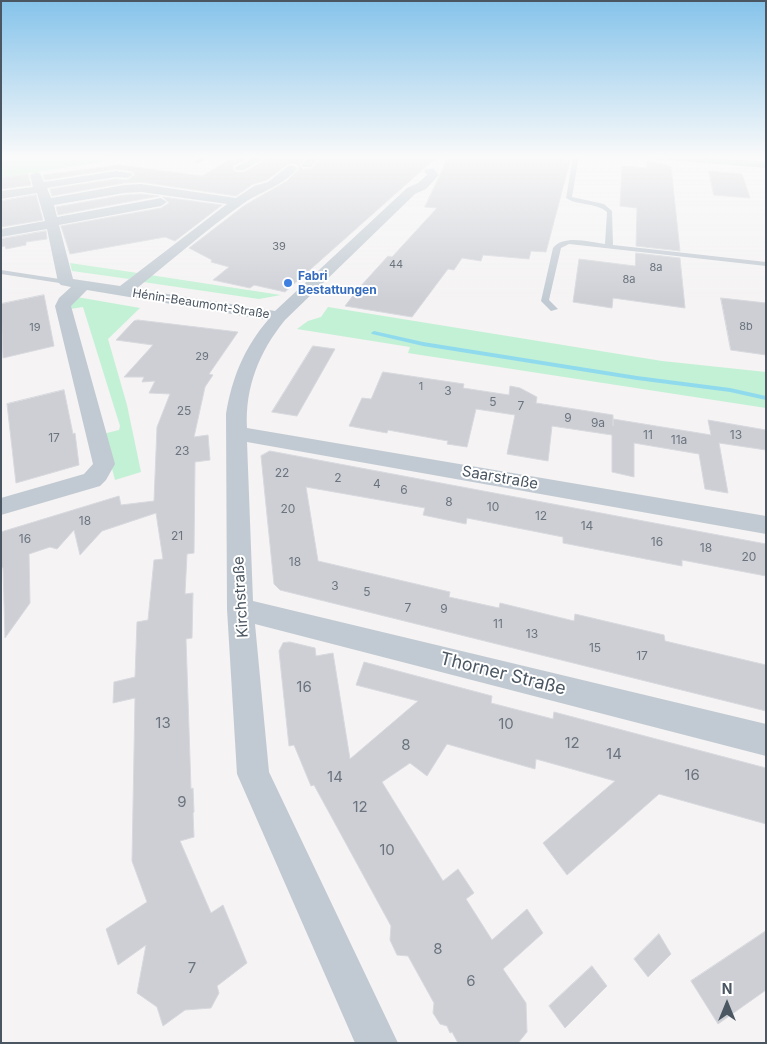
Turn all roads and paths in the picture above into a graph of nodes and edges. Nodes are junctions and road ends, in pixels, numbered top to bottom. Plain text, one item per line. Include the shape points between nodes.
1 (47, 205) edge
2 (148, 205) edge
3 (234, 205) edge
4 (397, 205) edge
5 (597, 205) edge
6 (52, 223) junction
7 (1, 233) edge
8 (609, 246) junction
9 (766, 264) edge
10 (1, 273) edge
11 (74, 283) junction
12 (123, 291) junction
13 (554, 310) dead end
14 (279, 317) junction
15 (235, 434) junction
16 (1, 507) edge
17 (766, 525) edge
18 (240, 609) junction
19 (766, 740) edge
20 (377, 1043) edge

1 - 6 street
2 - 6 street
3 - 12 street, Hénin-Beaumont-Straße
4 - 14 street, Kirchstraße
5 - 8 lane via 610,212
6 - 7 street
6 - 11 street
8 - 9 lane
8 - 13 lane via 569,242 558,246 545,301
10 - 11 lane, Hénin-Beaumont-Straße
11 - 12 street, Hénin-Beaumont-Straße
11 - 16 street via 63,306 104,464 92,480
12 - 14 street, Hénin-Beaumont-Straße
14 - 15 street, Kirchstraße via 262,335 249,358 239,394
15 - 17 street, Saarstraße via 254,434
15 - 18 street, Kirchstraße
18 - 19 street, Thorner Straße
18 - 20 street, Kirchstraße via 253,774

